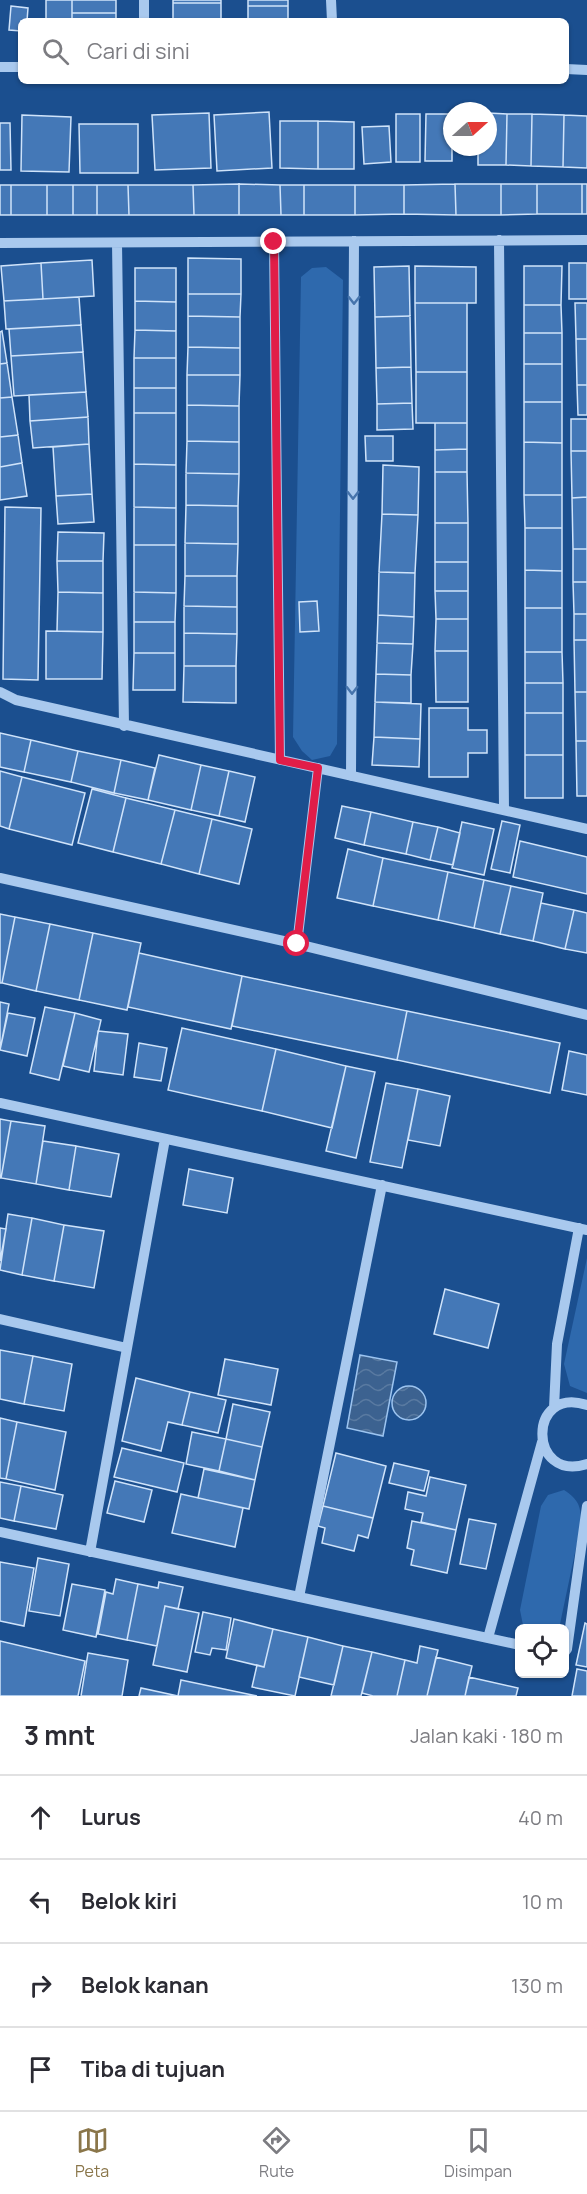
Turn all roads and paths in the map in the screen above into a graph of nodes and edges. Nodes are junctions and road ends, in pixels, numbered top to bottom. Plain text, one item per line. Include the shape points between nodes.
1 (144, 0) edge
2 (331, 0) edge
3 (144, 18) edge
4 (332, 18) edge
5 (0, 67) edge
6 (18, 67) edge
7 (569, 69) edge
8 (587, 70) edge
9 (499, 240) junction
10 (587, 240) edge
11 (354, 241) junction
12 (274, 242) junction
13 (0, 243) edge
14 (117, 243) junction
15 (0, 692) edge
16 (124, 726) junction
17 (280, 760) junction
18 (318, 768) junction
19 (351, 776) junction
20 (504, 810) junction
21 (587, 829) edge
22 (0, 878) edge
23 (297, 944) junction
24 (587, 1015) edge
25 (0, 1103) edge
26 (165, 1139) junction
27 (382, 1185) junction
28 (583, 1229) edge
29 (0, 1319) edge
30 (127, 1348) junction
31 (587, 1405) edge
32 (554, 1408) junction
33 (542, 1442) junction
34 (587, 1464) edge
35 (587, 1506) edge
36 (0, 1532) edge
37 (90, 1552) junction
38 (299, 1597) junction
39 (569, 1635) edge
40 (488, 1638) junction
41 (515, 1644) edge

1 - 3 street
2 - 4 street
5 - 6 street
7 - 8 street
9 - 10 street
9 - 11 street
9 - 20 street
11 - 12 street
11 -> 19 street
12 - 14 street
12 - 17 street
13 - 14 street
14 - 16 street
15 - 16 street via 16,700
16 - 17 street
17 - 18 street
18 - 19 street
18 - 23 street
19 - 20 street
20 - 21 street
22 - 23 street
23 - 24 street
25 - 26 street
26 - 27 street
26 - 30 street
27 - 28 street
27 - 38 street
28 - 32 street via 557,1344
29 - 30 street
30 - 37 street
31 - 32 street via 570,1402
32 - 33 street via 543,1424
33 - 34 street via 551,1458 559,1463
33 - 40 street
35 - 39 street
36 - 37 street
37 - 38 street
38 - 40 street
40 - 41 street

